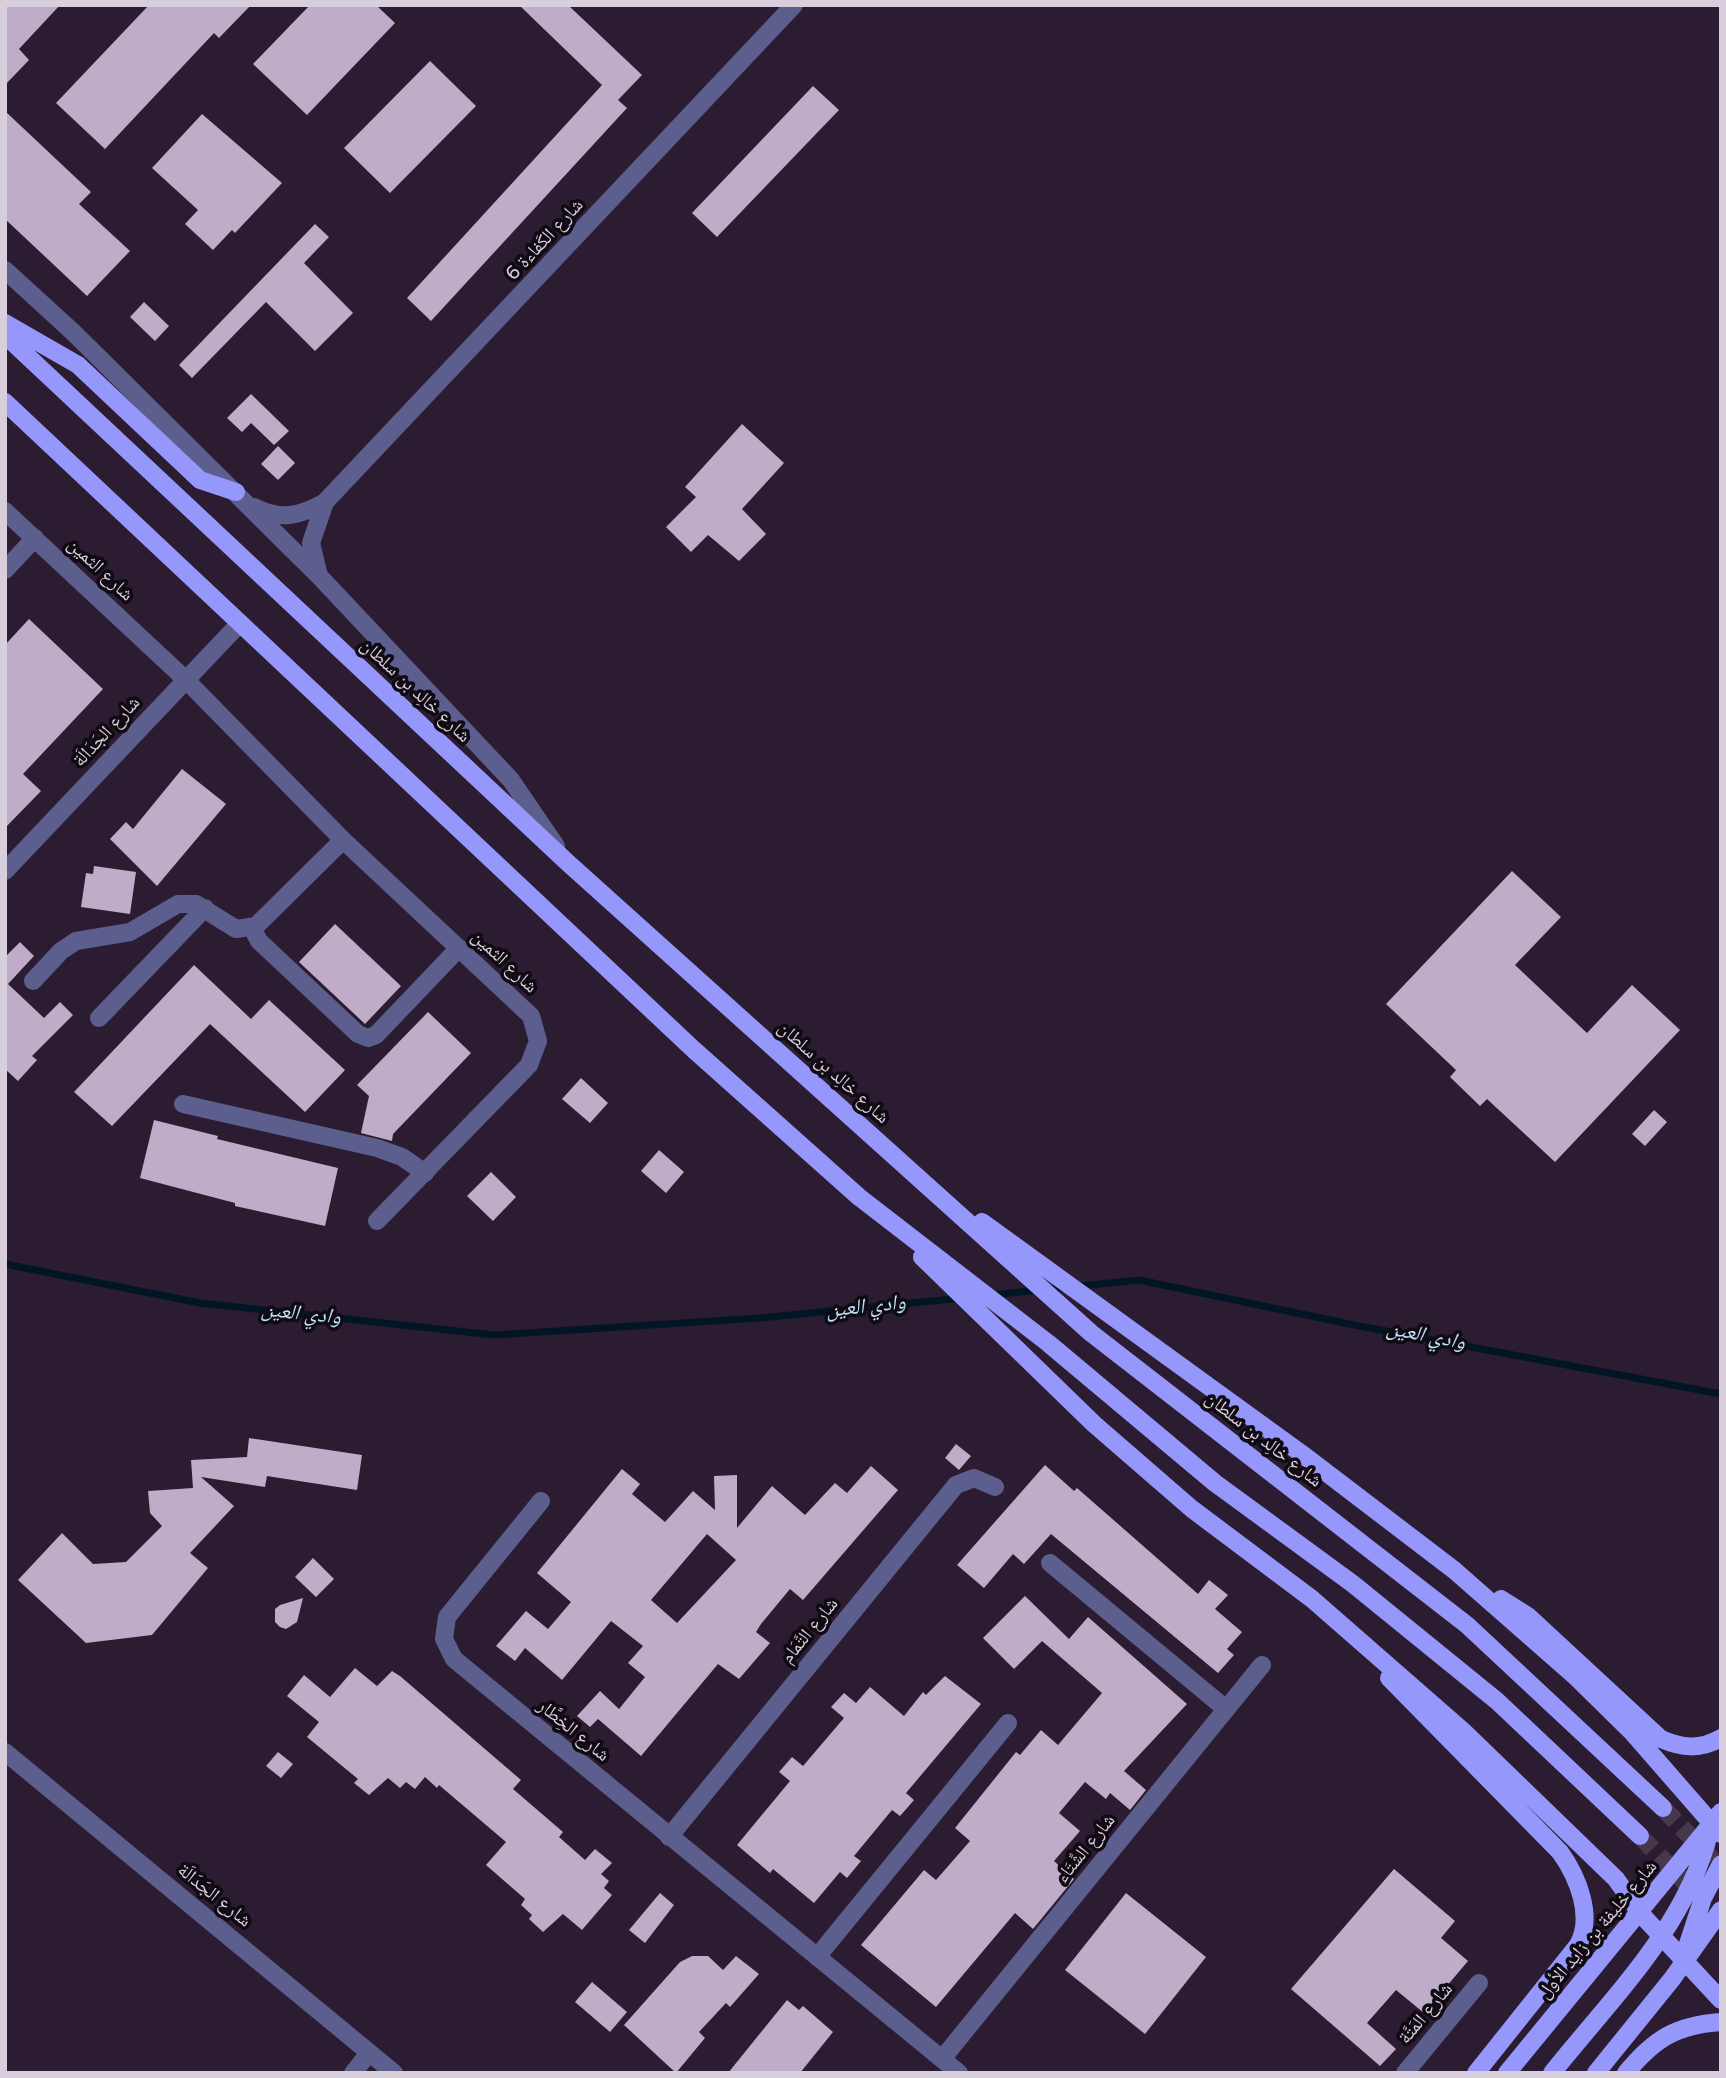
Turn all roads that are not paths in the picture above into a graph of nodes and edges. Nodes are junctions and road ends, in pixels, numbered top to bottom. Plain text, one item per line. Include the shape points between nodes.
1 (794, 5) edge
2 (5, 270) edge
3 (5, 323) edge
4 (5, 335) edge
5 (5, 402) edge
6 (241, 497) junction
7 (325, 502) junction
8 (5, 511) edge
9 (35, 538) junction
10 (5, 570) edge
11 (321, 578) junction
12 (240, 623) junction
13 (185, 679) junction
14 (343, 840) junction
15 (568, 863) junction
16 (5, 871) edge
17 (205, 908) junction
18 (252, 928) junction
19 (458, 948) junction
20 (33, 981) dead end
21 (99, 1018) dead end
22 (183, 1104) dead end
23 (896, 1158) junction
24 (425, 1172) junction
25 (859, 1197) junction
26 (377, 1222) dead end
27 (995, 1487) dead end
28 (541, 1501) dead end
29 (1050, 1563) dead end
30 (1454, 1570) junction
31 (1353, 1635) junction
32 (1262, 1665) dead end
33 (1226, 1709) junction
34 (1008, 1723) dead end
35 (1721, 1738) edge
36 (5, 1752) edge
37 (1663, 1808) tunnel mouth
38 (1718, 1824) edge
39 (1640, 1836) tunnel mouth
40 (669, 1837) junction
41 (1721, 1864) edge
42 (1721, 1910) edge
43 (1640, 1913) junction
44 (1662, 1937) junction
45 (817, 1957) junction
46 (1685, 1961) junction
47 (1479, 1983) dead end
48 (1721, 2000) edge
49 (1721, 2022) edge
50 (369, 2053) junction
51 (942, 2059) junction
52 (353, 2073) edge
53 (394, 2073) edge
54 (959, 2073) edge
55 (1405, 2073) edge
56 (1476, 2073) edge
57 (1507, 2073) edge
58 (1552, 2073) edge
59 (1596, 2073) edge
60 (1626, 2073) edge

1 - 7 street, شارع الكَفاءة 6
2 - 6 street
3 - 6 main road via 78,365 200,480
4 - 15 main road, شارع خالِد بن سلطان
5 - 12 main road
6 - 7 street, شارع الكَفاءة 6 via 265,513 292,516
6 - 11 street
7 - 11 street, شارع الكَفاءة 6 via 311,543
8 - 9 street, شارع الثمين
9 - 10 street
9 - 13 street, شارع الثمين
11 - 15 street via 511,780
12 - 13 street, شارع الجَدَالَة
12 - 25 main road via 692,1049
13 - 14 street, شارع الثمين
13 - 16 street, شارع الجَدَالَة
14 - 18 street
14 - 19 street, شارع الثمين
15 - 23 main road, شارع خالِد بن سلطان
17 - 18 street via 230,927
17 - 20 street via 178,904 130,932 76,941
17 - 21 street
18 - 19 street via 259,941 358,1034 368,1038 376,1035
19 - 24 street, شارع الثمين via 531,1016 538,1041 529,1065
22 - 24 street via 377,1148
23 - 30 main road
23 - 37 main road, شارع خالِد بن سلطان via 1091,1333 1467,1625
24 - 26 street, شارع الثمين
25 - 31 main road via 1094,1424 1192,1509
25 - 39 main road via 1048,1343 1215,1483 1353,1584 1497,1701
27 - 40 street, شارع التَّمَام via 974,1478 956,1485
28 - 40 street, شارع الخِطَّار via 447,1617 447,1650 461,1667
29 - 33 street
30 - 35 main road via 1528,1616 1661,1738 1699,1747
30 - 38 main road via 1604,1705
31 - 43 main road via 1534,1797 1616,1879
31 - 56 main road via 1400,1692 1560,1852 1580,1896 1586,1922 1578,1945
32 - 33 street, شارع الشِّتَاء
33 - 51 street, شارع الشِّتَاء
34 - 45 street
36 - 50 street, شارع الجَدَالَة
38 - 43 main road, شارع خليفة بن زايد الأول
38 - 44 main road
40 - 45 street, شارع الخِطَّار
41 - 46 main road via 1694,1924
42 - 46 main road
43 - 44 main road
43 - 57 main road, شارع خليفة بن زايد الأول
44 - 46 main road
44 - 58 main road
45 - 51 street, شارع الخِطَّار
46 - 48 main road
46 - 59 main road
47 - 55 street, شارع المَتَّة
49 - 60 main road via 1687,2026 1668,2034 1648,2046
50 - 52 street
50 - 53 street, شارع الجَدَالَة
51 - 54 street, شارع الخِطَّار

